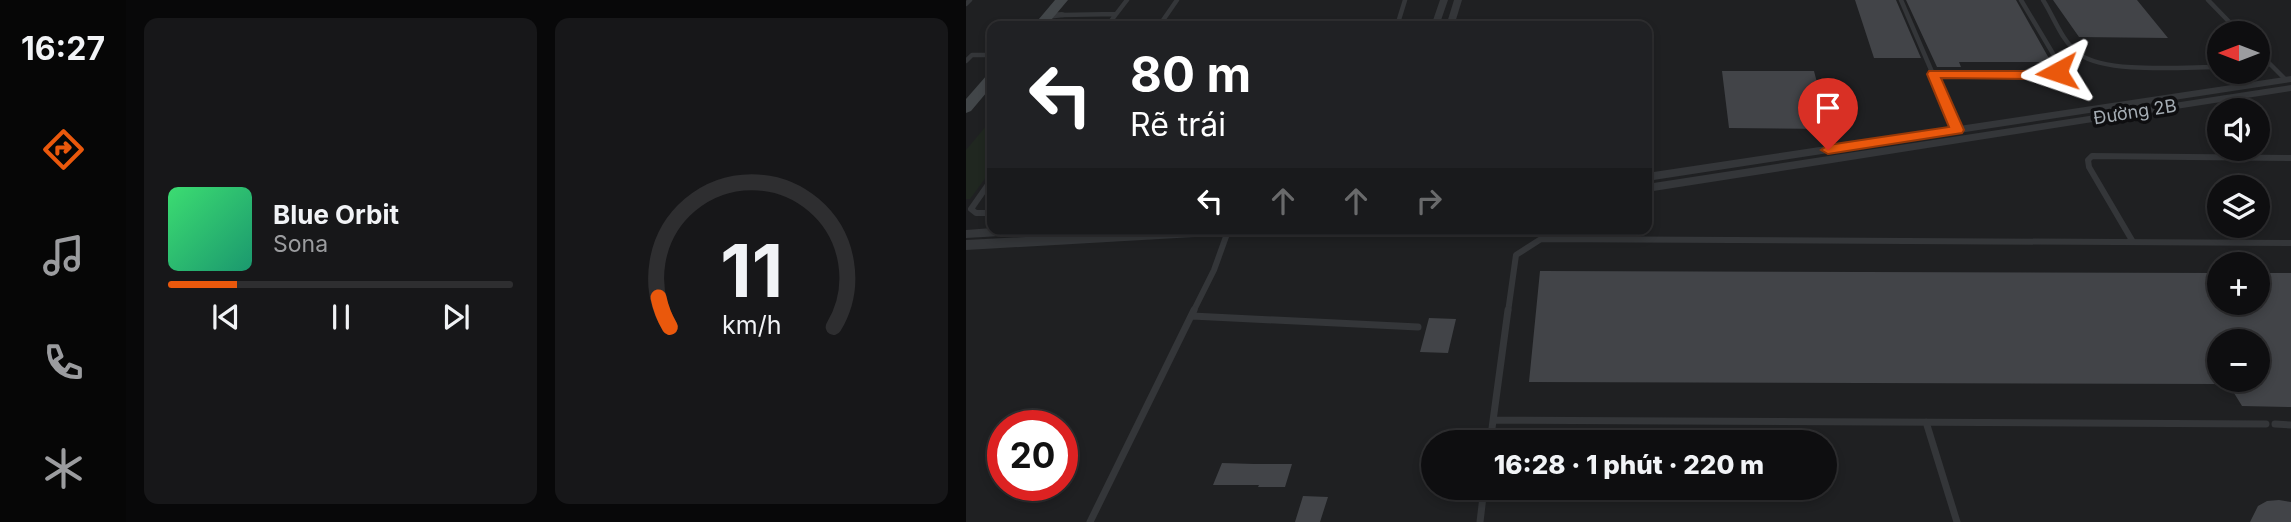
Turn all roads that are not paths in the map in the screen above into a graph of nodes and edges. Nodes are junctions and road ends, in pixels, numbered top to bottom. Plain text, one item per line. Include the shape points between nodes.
1 (970, 0) edge
2 (1062, 0) edge
3 (1075, 0) edge
4 (1126, 0) edge
5 (1177, 0) edge
6 (1405, 0) edge
7 (1444, 0) edge
8 (1458, 0) edge
9 (1901, 0) edge
10 (2021, 0) edge
11 (2043, 0) edge
12 (2208, 0) edge
13 (966, 4) edge
14 (1116, 14) junction
15 (1062, 15) junction
16 (1050, 21) edge
17 (1111, 21) edge
18 (1162, 21) edge
19 (1399, 21) edge
20 (1437, 21) edge
21 (1452, 21) edge
22 (2228, 21) edge
23 (987, 55) edge
24 (966, 61) edge
25 (2270, 65) edge
26 (2207, 66) edge
27 (1933, 74) junction
28 (2289, 82) edge
29 (987, 84) edge
30 (987, 100) edge
31 (966, 108) edge
32 (966, 124) edge
33 (1957, 130) junction
34 (2291, 158) edge
35 (1652, 176) edge
36 (987, 186) edge
37 (1652, 187) edge
38 (987, 213) edge
39 (987, 233) edge
40 (966, 234) edge
41 (1153, 235) edge
42 (1227, 235) edge
43 (2133, 242) junction
44 (2291, 243) edge
45 (966, 245) edge
46 (1192, 316) junction
47 (1418, 327) dead end
48 (1494, 420) junction
49 (1926, 422) junction
50 (2291, 425) edge
51 (1492, 430) edge
52 (1483, 500) edge
53 (1090, 522) edge
54 (1480, 522) edge
55 (1957, 522) edge

1 - 13 lane
2 - 16 street
3 - 15 street
4 - 14 lane
5 - 18 lane
6 - 19 lane
7 - 20 street
8 - 21 street
9 - 27 lane
10 - 27 lane via 2055,57 2057,72
11 - 26 lane via 2076,51 2091,61
12 - 22 lane
14 - 15 lane
14 - 17 lane
15 - 16 street
23 - 24 lane via 972,55
25 - 28 lane
27 - 33 lane
28 - 33 street, Đường 2B
28 - 37 street, Đường 2B
29 - 31 street
30 - 32 street
33 - 35 street, Đường 2B
34 - 43 lane via 2092,156 2089,167
36 - 38 lane via 971,209
39 - 40 street
41 - 45 street
42 - 46 lane
43 - 44 lane
43 - 48 lane via 1541,239 1516,256
46 - 47 lane
46 - 53 lane
48 - 49 lane
48 - 51 lane
49 - 50 lane
49 - 55 lane
52 - 54 lane

